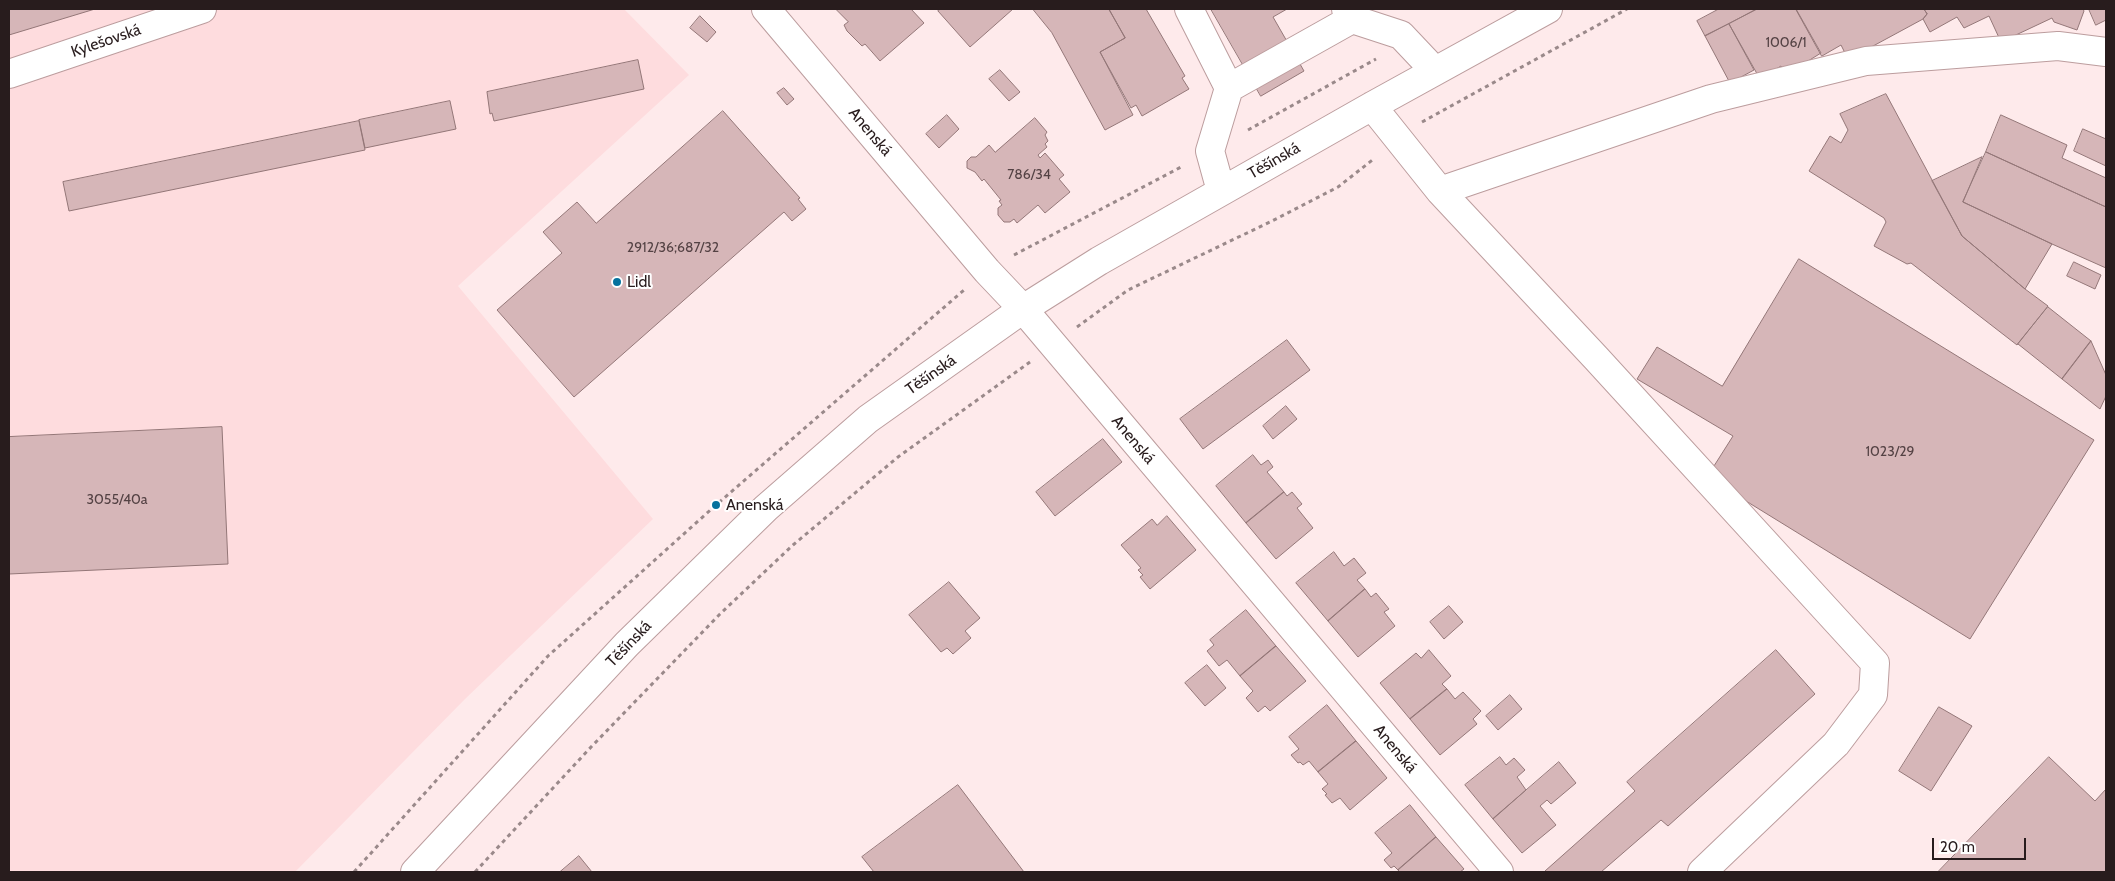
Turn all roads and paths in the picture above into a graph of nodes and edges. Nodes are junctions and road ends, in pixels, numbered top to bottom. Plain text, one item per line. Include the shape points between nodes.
1 (202, 9) edge
2 (766, 9) edge
3 (1189, 9) edge
4 (1548, 9) edge
5 (1627, 9) edge
6 (1349, 14) edge
7 (2106, 52) edge
8 (1435, 71) junction
9 (9, 74) edge
10 (1229, 88) junction
11 (1372, 106) junction
12 (1399, 140) junction
13 (1221, 191) junction
14 (1440, 191) junction
15 (1024, 309) junction
16 (1053, 345) junction
17 (415, 872) edge
18 (475, 872) edge
19 (1499, 872) edge
20 (1702, 872) edge

1 - 9 street, Kylešovská
2 - 15 street, Anenská via 981,263
3 - 10 street
4 - 8 street, Těšínská
5 - 12 path via 1426,118
6 - 8 street via 1401,34
6 - 10 street
7 - 14 street via 2058,46 1866,61 1711,99
8 - 11 street, Těšínská
10 - 13 street via 1210,151
11 - 12 street
11 - 13 street, Těšínská
12 - 14 street
12 - 16 path via 1338,187 1128,290
13 - 15 street, Těšínská via 1098,261
14 - 20 street via 1874,663 1873,695 1836,744
15 - 16 street, Anenská
15 - 17 street, Těšínská via 868,419 766,508 627,644
16 - 18 path via 898,457 793,545 720,614
16 - 19 street, Anenská

